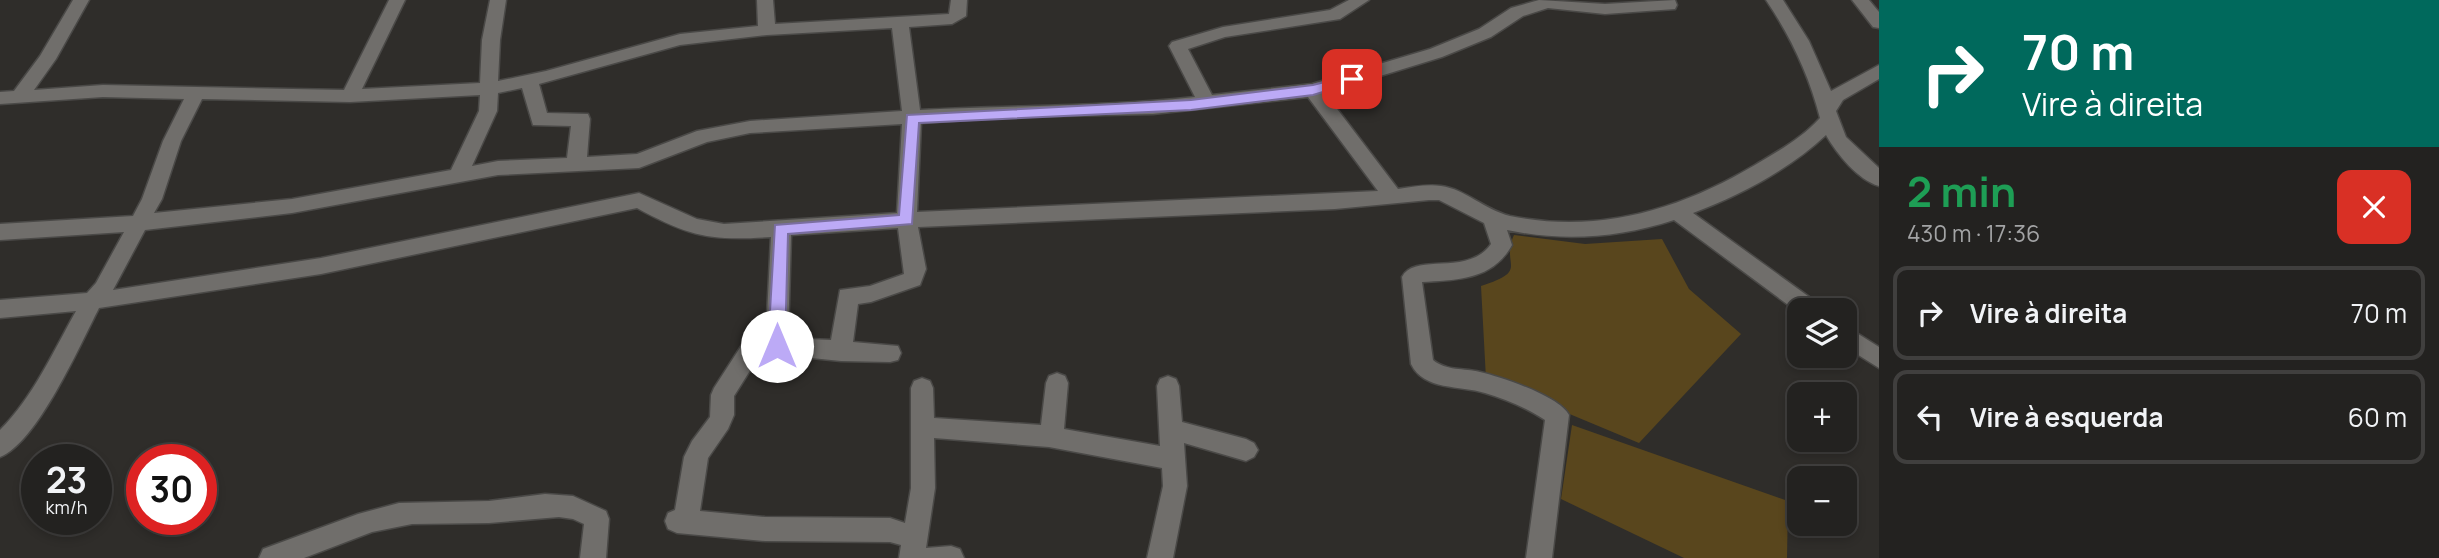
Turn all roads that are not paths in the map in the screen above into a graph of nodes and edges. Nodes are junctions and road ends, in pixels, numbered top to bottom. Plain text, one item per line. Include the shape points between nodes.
1 (81, 0) edge
2 (397, 0) edge
3 (498, 0) edge
4 (765, 0) edge
5 (959, 0) edge
6 (1361, 0) edge
7 (1667, 0) edge
8 (1774, 0) edge
9 (1860, 0) edge
10 (1510, 6) edge
11 (1879, 23) edge
12 (900, 24) junction
13 (767, 30) junction
14 (1879, 71) edge
15 (529, 80) junction
16 (488, 89) junction
17 (1313, 90) junction
18 (196, 92) junction
19 (350, 96) junction
20 (9, 98) edge
21 (1207, 103) junction
22 (1828, 103) junction
23 (912, 118) junction
24 (1815, 138) junction
25 (1845, 148) junction
26 (639, 161) junction
27 (576, 166) junction
28 (458, 174) junction
29 (1879, 179) edge
30 (1393, 196) junction
31 (639, 200) junction
32 (1679, 213) junction
33 (1493, 218) junction
34 (907, 220) junction
35 (139, 223) junction
36 (781, 229) junction
37 (0, 232) edge
38 (1795, 298) edge
39 (92, 302) junction
40 (0, 309) edge
41 (1857, 343) edge
42 (777, 346) junction
43 (841, 352) junction
44 (890, 353) dead end
45 (1879, 359) edge
46 (1057, 383) dead end
47 (1168, 386) dead end
48 (922, 388) dead end
49 (922, 428) junction
50 (1173, 430) junction
51 (1051, 436) junction
52 (0, 446) edge
53 (1247, 450) dead end
54 (1175, 460) junction
55 (920, 551) edge
56 (272, 558) edge
57 (593, 558) edge
58 (951, 558) edge
59 (1160, 558) edge
60 (1539, 558) edge

1 - 20 street via 47,59
2 - 19 street
3 - 16 street
4 - 13 street
5 - 12 street via 958,16 952,19
6 - 21 street via 1334,15 1223,33 1178,46
7 - 10 street via 1665,6 1605,9 1547,3
8 - 22 street via 1803,46
9 - 11 street
10 - 17 street via 1485,33 1436,53
12 - 13 street
12 - 23 street
13 - 15 street via 680,40
14 - 22 street
15 - 16 street
15 - 27 street via 540,120 581,119
16 - 19 street
16 - 28 street via 488,111
17 - 21 street
17 - 30 street
18 - 19 street
18 - 20 street via 103,91
18 - 35 street
21 - 23 street
22 - 24 street
22 - 25 street
23 - 26 street via 722,131
23 - 34 street
24 - 25 street
24 - 32 street
25 - 29 street
26 - 27 street
26 - 31 street
27 - 28 street
28 - 35 street via 308,203
30 - 33 street via 1441,194
30 - 34 street via 1217,209
31 - 36 street via 702,230
31 - 39 street via 250,280
32 - 33 street via 1604,230 1526,226
32 - 38 street
33 - 60 street via 1502,246 1496,256 1475,270 1412,277 1422,364 1439,377 1483,383 1557,415
34 - 36 street
34 - 43 street via 916,269 913,279 871,294 848,296
35 - 37 street
35 - 39 street
36 - 42 street
39 - 40 street
39 - 52 street via 37,402
41 - 45 street
42 - 43 street
42 - 55 street via 753,346 722,394 721,423 697,456 681,522 765,529 890,530
43 - 44 street
46 - 51 street
47 - 50 street
48 - 49 street
49 - 51 street
49 - 55 street via 925,460
50 - 53 street
50 - 54 street
51 - 54 street
54 - 59 street via 1175,486
55 - 58 street
56 - 57 street via 391,515 546,506 590,513 597,519

